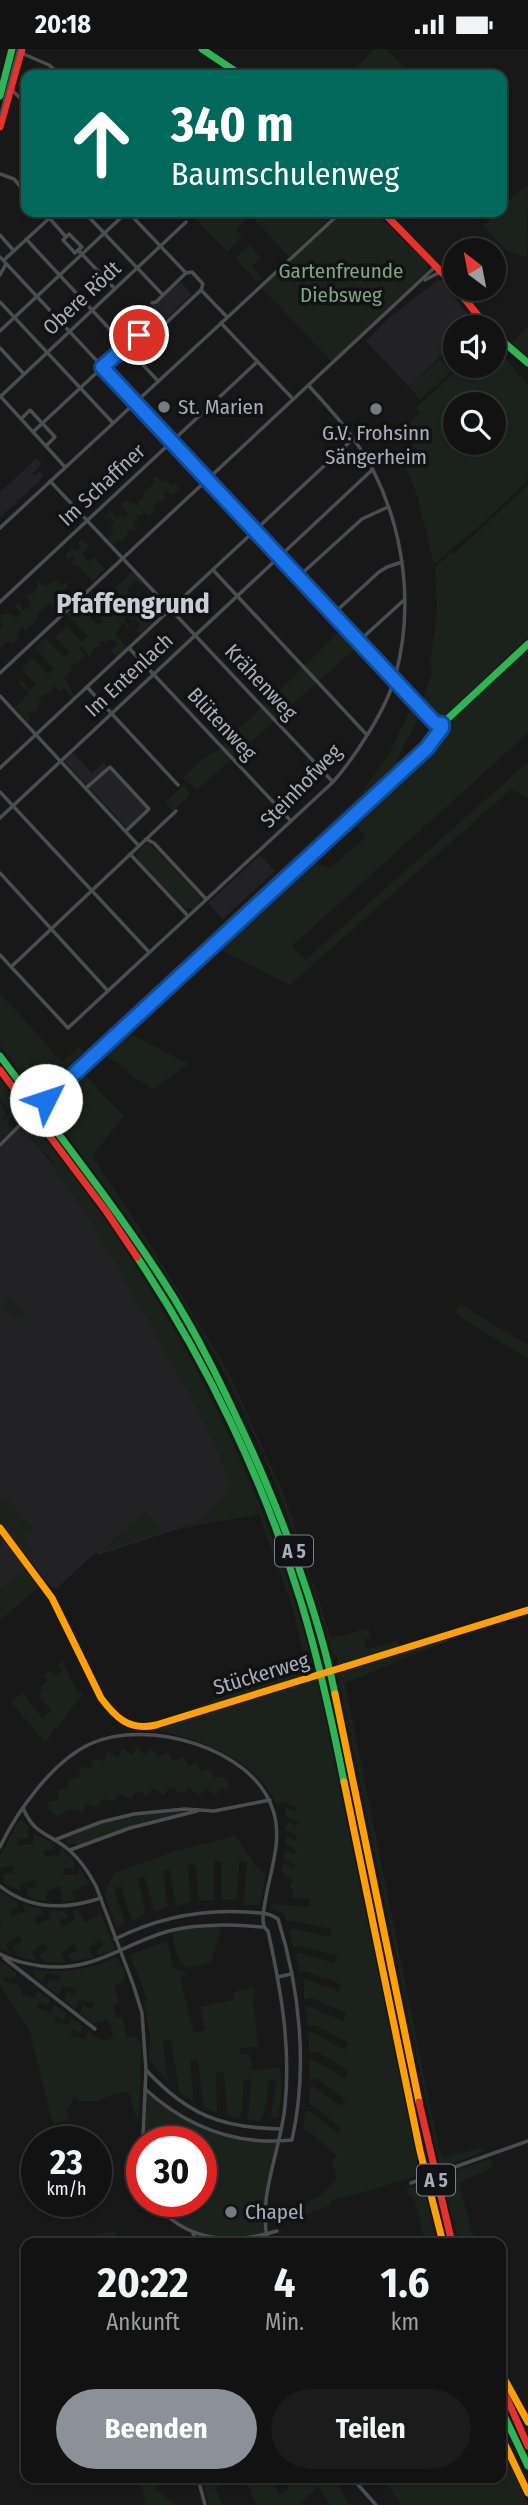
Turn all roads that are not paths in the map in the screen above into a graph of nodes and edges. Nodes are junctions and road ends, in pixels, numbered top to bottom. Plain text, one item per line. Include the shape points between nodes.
1 (202, 49) edge
2 (17, 50) edge
3 (8, 61) junction
4 (18, 64) junction
5 (56, 70) edge
6 (234, 70) edge
7 (11, 89) junction
8 (0, 96) edge
9 (21, 98) edge
10 (0, 127) edge
11 (0, 174) edge
12 (21, 187) edge
13 (89, 217) edge
14 (122, 217) edge
15 (133, 217) edge
16 (336, 217) edge
17 (388, 217) edge
18 (49, 218) joint
19 (186, 222) dead end
20 (104, 233) junction
21 (0, 235) edge
22 (66, 237) junction
23 (26, 240) junction
24 (161, 246) junction
25 (14, 251) junction
26 (80, 252) junction
27 (3, 261) edge
28 (137, 268) junction
29 (437, 269) junction
30 (186, 273) junction
31 (61, 274) junction
32 (0, 275) edge
33 (443, 275) edge
34 (423, 281) junction
35 (115, 289) junction
36 (201, 290) junction
37 (163, 295) junction
38 (37, 296) junction
39 (467, 301) edge
40 (0, 302) edge
41 (152, 303) dead end
42 (93, 309) junction
43 (478, 315) edge
44 (15, 317) junction
45 (227, 317) junction
46 (221, 323) junction
47 (0, 331) edge
48 (70, 332) junction
49 (506, 344) edge
50 (125, 346) junction
51 (0, 348) edge
52 (47, 352) junction
53 (257, 362) junction
54 (528, 363) edge
55 (102, 367) junction
56 (24, 374) junction
57 (158, 381) junction
58 (309, 386) junction
59 (80, 388) junction
60 (0, 397) edge
61 (293, 400) junction
62 (135, 402) junction
63 (21, 419) junction
64 (113, 423) junction
65 (42, 424) junction
66 (33, 432) junction
67 (353, 439) junction
68 (172, 441) junction
69 (46, 446) junction
70 (66, 467) junction
71 (372, 470) junction
72 (207, 480) junction
73 (50, 481) junction
74 (388, 507) junction
75 (87, 520) junction
76 (0, 529) edge
77 (255, 531) junction
78 (279, 557) junction
79 (124, 558) junction
80 (402, 562) junction
81 (212, 570) junction
82 (298, 577) junction
83 (237, 596) junction
84 (405, 599) junction
85 (0, 602) edge
86 (170, 610) junction
87 (333, 614) junction
88 (195, 635) junction
89 (359, 641) junction
90 (528, 644) edge
91 (130, 647) junction
92 (0, 673) edge
93 (154, 674) junction
94 (395, 679) junction
95 (87, 687) junction
96 (0, 696) edge
97 (112, 713) junction
98 (442, 724) junction
99 (36, 735) junction
100 (367, 735) junction
101 (61, 761) junction
102 (0, 768) edge
103 (332, 782) junction
104 (178, 785) dead end
105 (86, 789) junction
106 (0, 792) edge
107 (13, 806) junction
108 (176, 811) dead end
109 (0, 818) edge
110 (291, 821) junction
111 (126, 831) junction
112 (146, 839) junction
113 (139, 846) junction
114 (130, 854) junction
115 (0, 873) edge
116 (92, 890) junction
117 (206, 899) junction
118 (188, 916) junction
119 (52, 928) junction
120 (149, 952) junction
121 (0, 955) edge
122 (11, 967) junction
123 (108, 991) junction
124 (0, 1056) edge
125 (0, 1070) edge
126 (0, 1145) edge
127 (0, 1528) edge
128 (528, 1610) edge
129 (270, 1800) junction
130 (23, 1808) junction
131 (199, 1811) junction
132 (56, 1840) junction
133 (0, 1846) edge
134 (69, 1850) junction
135 (0, 1886) edge
136 (101, 1898) junction
137 (263, 1913) junction
138 (264, 1927) junction
139 (115, 1939) junction
140 (121, 1951) junction
141 (1, 1955) edge
142 (291, 1975) junction
143 (278, 1977) junction
144 (95, 2029) dead end
145 (146, 2070) junction
146 (145, 2089) junction
147 (143, 2126) edge
148 (281, 2129) junction
149 (279, 2141) junction
150 (528, 2141) edge
151 (409, 2183) dead end
152 (168, 2217) edge
153 (278, 2231) dead end
154 (192, 2233) junction
155 (266, 2235) junction
156 (196, 2238) edge
157 (219, 2238) edge
158 (234, 2238) edge
159 (261, 2238) edge
160 (267, 2238) edge
161 (442, 2238) edge
162 (451, 2238) edge
163 (506, 2382) edge
164 (506, 2396) edge
165 (506, 2420) edge
166 (528, 2422) edge
167 (528, 2446) edge
168 (506, 2447) edge
169 (528, 2466) edge
170 (199, 2483) edge
171 (356, 2483) edge
172 (528, 2493) edge
173 (205, 2505) edge
174 (376, 2505) edge

1 - 6 main road
2 - 3 main road
2 - 4 main road
2 - 5 street
3 - 4 main road
3 - 8 main road
4 - 7 main road
7 - 9 street
7 - 10 main road
11 - 12 street
13 - 20 street
14 - 20 street
15 - 24 street
16 - 45 street
17 - 29 main road
18 - 22 street
18 - 23 street
19 - 24 street, Obere Rödt
20 - 26 street
20 - 28 street
21 - 25 street
22 - 26 street via 63,240 75,253
22 - 26 street via 69,234 82,247
23 - 25 street
23 - 31 street
24 - 28 street, Obere Rödt
24 - 30 street
25 - 27 street
26 - 31 street
26 - 35 street
27 - 32 street
27 - 38 street
28 - 35 street, Obere Rödt
28 - 37 street
29 - 33 main road
29 - 34 street
29 - 34 street
30 - 36 street via 192,272 203,285
30 - 37 street
31 - 38 street
31 - 42 street
34 - 58 street
35 - 42 street, Obere Rödt
36 - 45 street
36 - 50 street via 146,341 138,335
37 - 41 street
38 - 44 street
38 - 48 street
39 - 43 main road
40 - 44 street
42 - 48 street, Obere Rödt
42 - 50 street
44 - 47 street
44 - 52 street
45 - 46 street
46 - 53 street
46 - 57 street
48 - 52 street, Obere Rödt
48 - 55 street
49 - 54 main road
50 - 55 street
50 - 57 street
51 - 56 street
52 - 56 street, Obere Rödt
52 - 59 street
53 - 61 street
53 - 68 street, Im Schaffner
55 - 59 street
55 - 62 street
56 - 60 street, Obere Rödt
57 - 62 street
58 - 61 street
58 - 67 street, Steinhofweg
59 - 64 street
59 - 65 street
60 - 63 street
61 - 72 street
62 - 64 street
62 - 68 street
63 - 65 street via 30,410
63 - 66 street
64 - 70 street
65 - 66 street
65 - 69 street via 55,437
66 - 69 street
67 - 71 street, Steinhofweg
67 - 77 street
68 - 72 street
68 - 75 street, Im Schaffner
69 - 70 street
70 - 73 street
71 - 74 street, Steinhofweg
71 - 78 street, Im Entenlach
72 - 77 street
72 - 79 street
73 - 75 street, Krähenweg
73 - 76 street
74 - 80 street, Steinhofweg
74 - 82 street via 362,519
75 - 79 street, Krähenweg
75 - 85 street, Im Schaffner
77 - 78 street
77 - 81 street
78 - 82 street
78 - 83 street, Im Entenlach
79 - 86 street, Krähenweg
79 - 92 street
80 - 84 street, Steinhofweg
80 - 87 street via 379,572
81 - 83 street
81 - 86 street
82 - 87 street
83 - 88 street, Im Entenlach
83 - 100 street
84 - 89 street
84 - 94 street, Steinhofweg
86 - 88 street, Krähenweg
86 - 91 street
87 - 89 street
88 - 93 street, Im Entenlach
88 - 103 street, Krähenweg
89 - 94 street
90 - 98 main road
91 - 93 street, Blütenweg
91 - 95 street
93 - 97 street, Im Entenlach
93 - 110 street, Blütenweg
94 - 98 street via 433,721
94 - 100 street, Steinhofweg
95 - 97 street
95 - 99 street
96 - 99 street
97 - 101 street, Im Entenlach
97 - 104 street
98 - 126 street, bridge via 427,748
99 - 101 street
99 - 102 street
100 - 103 street, Steinhofweg
101 - 105 street
101 - 107 street, Im Entenlach
103 - 110 street, Steinhofweg
105 - 111 street
105 - 111 street via 110,767 149,809
106 - 107 street
107 - 109 street, Im Entenlach
107 - 116 street
108 - 112 street
110 - 117 street, Steinhofweg
111 - 113 street
112 - 113 street
112 - 117 street
113 - 114 street
114 - 116 street
114 - 118 street
115 - 119 street
116 - 119 street
116 - 120 street
117 - 118 street, Steinhofweg
118 - 120 street, Steinhofweg
119 - 122 street
119 - 123 street
120 - 123 street, Steinhofweg
121 - 122 street
122 - 123 street, Steinhofweg via 68,1028
124 - 162 main road, A 5 via 122,1219 170,1292 223,1386 278,1510 333,1682
125 - 161 main road, A 5 via 106,1211 162,1296 231,1423 276,1528 331,1713
127 - 128 main road, Stückerweg, bridge via 46,1588 111,1711 137,1727 168,1722
129 - 130 street via 243,1770 215,1751 162,1735 123,1734 79,1750
129 - 131 street
129 - 137 street via 276,1841
130 - 132 street via 35,1829
130 - 133 street
131 - 132 street via 134,1814
131 - 134 street via 130,1828
132 - 134 street
134 - 136 street via 88,1872
135 - 136 street via 27,1901 55,1907
136 - 139 street
137 - 138 street
137 - 139 street via 187,1914
137 - 142 street via 278,1919
138 - 140 street via 190,1927 150,1937
138 - 143 street
139 - 140 street
140 - 141 street via 68,1967 30,1964
140 - 145 street via 142,2014
141 - 144 street
142 - 143 street
142 - 149 street via 300,2043 298,2107 292,2140
143 - 148 street via 287,2040
145 - 146 street
145 - 148 street via 177,2100 216,2121
146 - 147 street
146 - 149 street via 212,2132 236,2139
148 - 149 street
149 - 155 street via 264,2203
150 - 151 street, bridge
152 - 154 street
153 - 155 street
154 - 156 street
154 - 157 street
155 - 158 street
155 - 159 street
155 - 160 street
163 - 166 main road
164 - 167 main road
165 - 169 main road
168 - 172 main road
170 - 173 street
171 - 174 street

